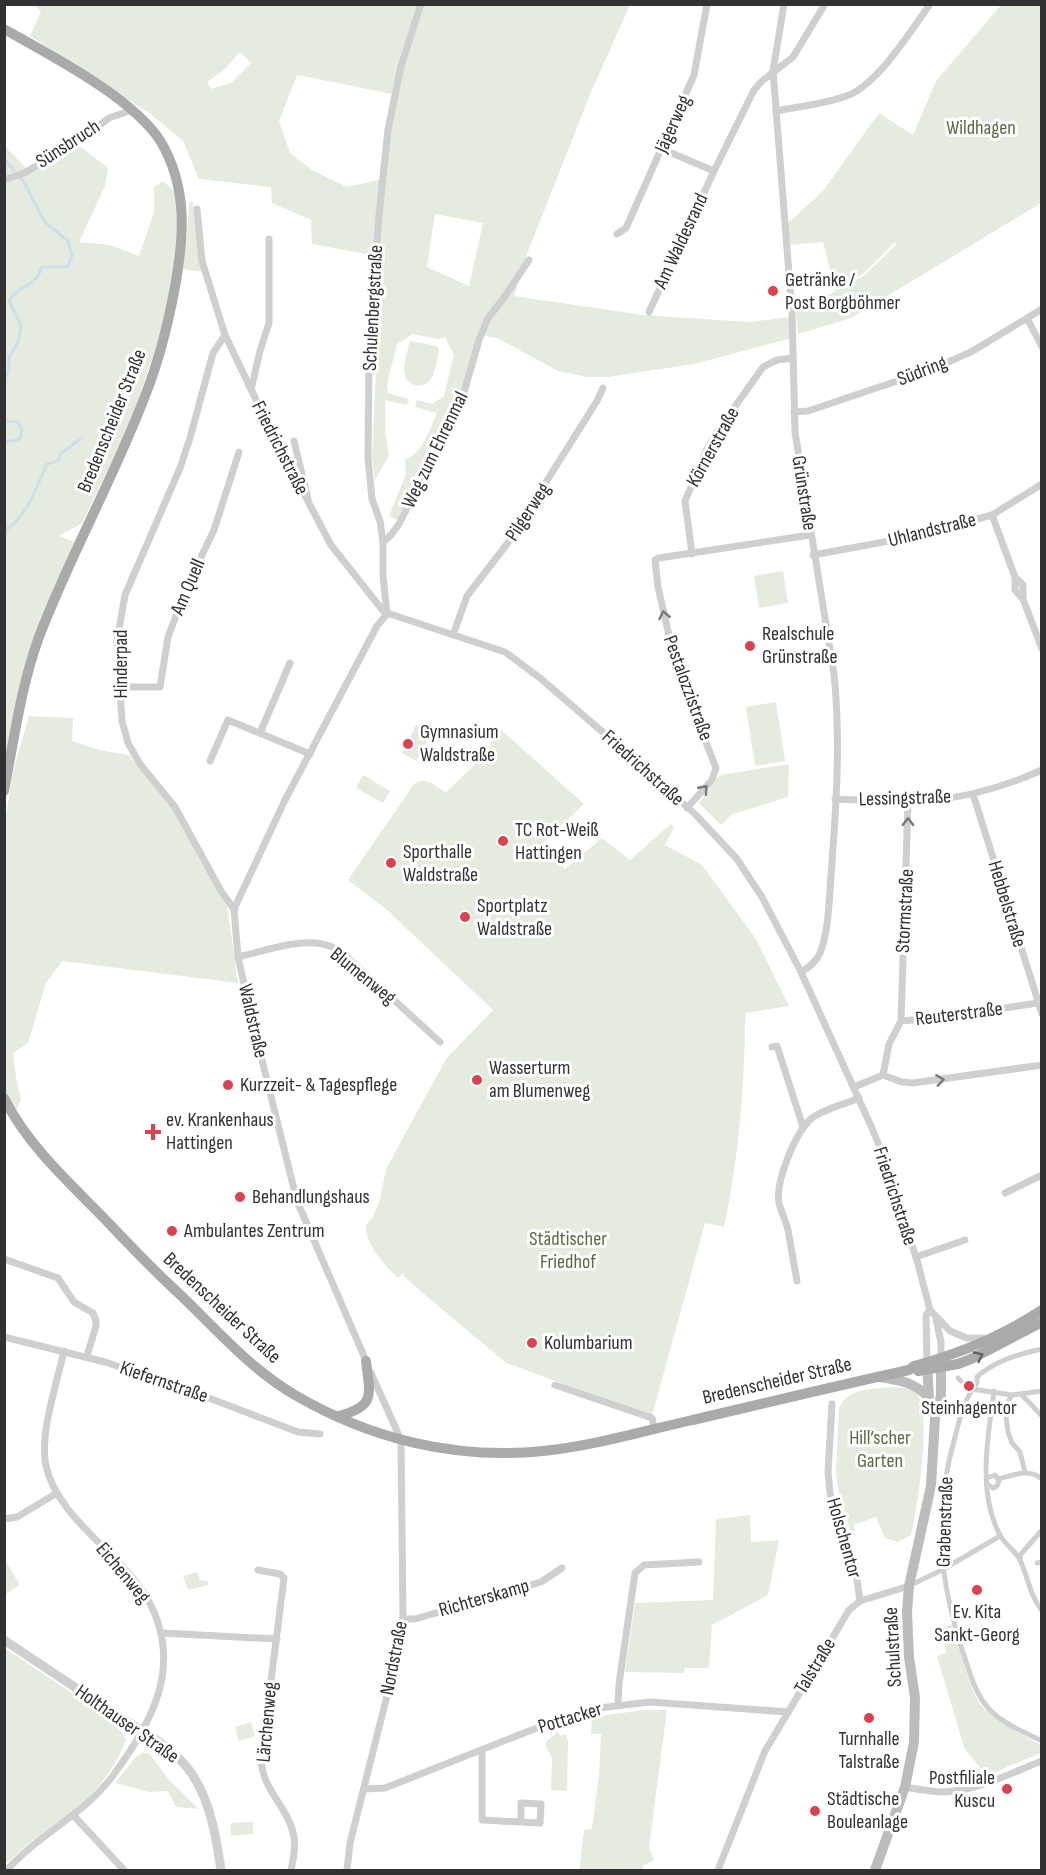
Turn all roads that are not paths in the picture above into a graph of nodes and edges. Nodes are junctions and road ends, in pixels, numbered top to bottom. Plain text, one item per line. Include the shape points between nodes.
1 (421, 4) edge
2 (707, 4) edge
3 (784, 4) edge
4 (825, 4) edge
5 (930, 4) edge
6 (4, 29) edge
7 (773, 71) junction
8 (132, 110) junction
9 (776, 111) junction
10 (662, 148) junction
11 (714, 171) junction
12 (8, 179) edge
13 (197, 209) dead end
14 (617, 234) dead end
15 (269, 239) dead end
16 (529, 260) dead end
17 (1041, 309) edge
18 (649, 312) dead end
19 (1027, 318) junction
20 (225, 335) junction
21 (1041, 347) edge
22 (793, 358) junction
23 (603, 388) dead end
24 (251, 390) junction
25 (794, 412) junction
26 (294, 441) dead end
27 (239, 452) dead end
28 (1041, 484) edge
29 (310, 507) junction
30 (992, 515) junction
31 (810, 535) junction
32 (383, 542) junction
33 (692, 554) junction
34 (813, 555) junction
35 (387, 614) junction
36 (453, 635) junction
37 (1041, 649) edge
38 (290, 663) dead end
39 (119, 687) junction
40 (261, 733) junction
41 (310, 754) junction
42 (210, 761) dead end
43 (1041, 770) edge
44 (4, 791) edge
45 (973, 794) junction
46 (835, 799) junction
47 (908, 802) junction
48 (687, 808) junction
49 (234, 909) junction
50 (238, 957) junction
51 (801, 972) junction
52 (1038, 1003) junction
53 (1041, 1014) edge
54 (901, 1021) junction
55 (440, 1042) dead end
56 (771, 1047) dead end
57 (1041, 1065) edge
58 (883, 1075) junction
59 (854, 1087) junction
60 (4, 1098) edge
61 (859, 1098) junction
62 (803, 1127) junction
63 (1041, 1175) edge
64 (1005, 1193) dead end
65 (965, 1239) dead end
66 (916, 1257) junction
67 (4, 1259) edge
68 (797, 1281) dead end
69 (930, 1310) junction
70 (1041, 1310) edge
71 (936, 1316) junction
72 (1041, 1322) edge
73 (997, 1335) junction
74 (4, 1337) edge
75 (1041, 1350) edge
76 (64, 1351) junction
77 (87, 1356) junction
78 (366, 1361) junction
79 (941, 1363) junction
80 (927, 1366) junction
81 (876, 1377) junction
82 (966, 1384) junction
83 (555, 1385) dead end
84 (994, 1391) junction
85 (1041, 1391) edge
86 (1021, 1394) junction
87 (1012, 1395) junction
88 (929, 1398) junction
89 (832, 1404) dead end
90 (999, 1411) dead end
91 (1041, 1416) edge
92 (338, 1417) junction
93 (935, 1418) junction
94 (654, 1429) junction
95 (320, 1434) dead end
96 (401, 1440) junction
97 (1025, 1472) junction
98 (998, 1479) junction
99 (1041, 1479) edge
100 (987, 1481) junction
101 (57, 1493) junction
102 (4, 1519) edge
103 (1041, 1530) edge
104 (1000, 1536) junction
105 (1020, 1559) junction
106 (699, 1562) dead end
107 (562, 1568) dead end
108 (258, 1570) dead end
109 (942, 1570) junction
110 (909, 1586) junction
111 (860, 1600) junction
112 (1041, 1611) edge
113 (403, 1619) junction
114 (162, 1633) junction
115 (277, 1639) junction
116 (4, 1640) edge
117 (618, 1705) junction
118 (788, 1713) junction
119 (142, 1731) junction
120 (1041, 1742) edge
121 (482, 1750) junction
122 (1041, 1761) edge
123 (905, 1787) junction
124 (364, 1789) junction
125 (74, 1816) junction
126 (521, 1822) dead end
127 (7, 1868) edge
128 (124, 1870) edge
129 (221, 1870) edge
130 (291, 1870) edge
131 (347, 1870) edge
132 (718, 1870) edge
133 (875, 1870) edge

1 - 32 street, Schulenbergstraße via 401,66 388,130 376,251 369,351 368,458 372,500
2 - 10 street, Jägerweg via 694,75
3 - 7 street, Grünstraße
4 - 7 street, Am Waldesrand via 793,57
5 - 9 street via 886,64 861,88 839,99
6 - 8 main road, Bredenscheider Straße
7 - 9 street, Grünstraße
7 - 11 street, Am Waldesrand via 754,90
8 - 12 street, Sünsbruch via 109,118 75,144
8 - 44 main road, Bredenscheider Straße via 160,142 179,186 183,213 174,291 146,395 34,650
9 - 22 street, Grünstraße
10 - 11 street, Am Waldesrand
10 - 14 street, Jägerweg via 626,228
11 - 18 street, Am Waldesrand
13 - 20 street, Friedrichstraße via 202,261
15 - 24 street, Friedrichstraße via 269,323
16 - 32 street, Weg zum Ehrenmal via 488,318 461,403 399,524
17 - 19 street, Südring
19 - 21 street
19 - 25 street, Südring via 970,352 930,370 808,411
20 - 24 street, Friedrichstraße
20 - 39 street, Hinderpad via 213,353 180,468 125,595 117,641
22 - 25 street, Grünstraße
22 - 33 street, Körnerstraße via 777,360 760,370 706,451 685,501
23 - 36 street, Pilgerweg via 547,484 467,596
24 - 29 street, Friedrichstraße
25 - 31 street, Grünstraße
26 - 29 street
27 - 39 street, Am Quell via 214,530 168,637 160,687
28 - 30 street, Uhlandstraße
29 - 35 street, Friedrichstraße via 331,545
30 - 34 street, Uhlandstraße via 911,537
30 - 37 street via 1015,577 1023,585 1023,599
31 - 33 street
31 - 34 street, Grünstraße
32 - 35 street, Schulenbergstraße
48 -> 33 street, Pestalozzistraße via 712,780 716,768 676,666 655,562 659,558
34 - 46 street, Grünstraße via 836,692
35 - 36 street, Friedrichstraße
35 - 41 street, Waldstraße
36 - 48 street, Friedrichstraße via 506,652 549,685
38 - 40 street
39 - 49 street, Hinderpad via 122,721 131,750 175,807
40 - 41 street
40 - 42 street via 228,720
41 - 49 street, Waldstraße
43 - 45 street, Lessingstraße
45 - 47 street, Lessingstraße
45 - 52 street, Hebbelstraße
46 - 47 street, Lessingstraße
46 - 51 street, Grünstraße via 824,938 819,956
54 -> 47 street, Stormstraße
48 - 51 street, Friedrichstraße via 736,859 762,897
49 - 50 street, Waldstraße
50 - 55 street, Blumenweg via 299,943 316,942 332,947
50 - 78 street, Waldstraße via 297,1201
51 - 59 street, Friedrichstraße
52 - 53 street, Hebbelstraße
52 - 54 street, Reuterstraße
54 - 58 street, Reuterstraße via 889,1044
56 - 62 street via 777,1046
58 -> 57 street via 914,1083
58 - 59 street
59 - 61 street, Friedrichstraße
60 - 92 main road, Bredenscheider Straße via 23,1130 77,1191 249,1363 293,1394
61 - 62 street via 820,1113
61 - 66 street, Friedrichstraße via 885,1161
62 - 68 street via 783,1173 778,1202 788,1229
63 - 64 street
65 - 66 street, Friedrichstraße
66 - 69 street, Friedrichstraße
67 - 77 street via 58,1278 74,1302 93,1313 96,1326
69 - 71 street
69 - 80 street, Friedrichstraße via 926,1315
70 - 73 main road
71 - 73 street via 950,1331 967,1338
71 - 79 street
79 -> 72 main road via 971,1359
73 - 79 main road
74 - 76 street, Kiefernstraße
75 - 82 street, Grabenstraße via 1016,1355 978,1375 977,1383
76 - 77 street, Kiefernstraße
76 - 101 street, Eichenweg via 44,1447 46,1467
77 - 95 street, Kiefernstraße via 158,1378 298,1432
78 - 92 main road via 368,1400 360,1409
78 - 96 street, Waldstraße
79 - 80 main road, Bredenscheider Straße
79 - 93 main road, Schulstraße via 941,1395
80 - 81 main road, Bredenscheider Straße
80 - 88 main road, Schulstraße
81 - 88 main road via 911,1383
81 - 94 main road, Bredenscheider Straße
82 - 84 street
82 - 109 street, Grabenstraße via 969,1393 944,1480
83 - 94 street via 652,1418
84 - 87 street
84 - 100 street
85 - 86 street
86 - 87 street
86 - 91 street
87 - 90 street
87 - 97 street via 1005,1407 1008,1432 1020,1452
88 - 93 main road, Schulstraße
89 - 111 street, Holschentor via 830,1493 855,1565
92 - 96 main road, Bredenscheider Straße
93 - 110 main road, Schulstraße via 928,1507
94 - 96 main road, Bredenscheider Straße via 575,1446 518,1453 458,1451
96 - 113 street, Nordstraße
97 - 98 street
97 - 99 street
98 - 100 street via 993,1475
98 - 100 street via 995,1487
100 - 104 street via 988,1499
101 - 102 street via 17,1517
101 - 114 street, Eichenweg via 131,1576 155,1613
103 - 105 street
104 - 105 street
104 - 109 street via 992,1537
105 - 112 street
106 - 117 street via 644,1565 635,1573
107 - 113 street, Richterskamp via 541,1582 415,1619
108 - 115 street, Lärchenweg via 284,1578
109 - 110 street
109 - 120 street, Grabenstraße via 975,1687 986,1705
110 - 111 street
110 - 123 main road, Schulstraße via 907,1632 915,1718
111 - 118 street, Talstraße via 849,1610
113 - 124 street, Nordstraße
114 - 115 street
114 - 119 street, Eichenweg via 164,1659 159,1693
115 - 130 street, Lärchenweg via 261,1760 264,1778 292,1832
116 - 119 street, Holthauser Straße
117 - 118 street, Pottacker via 673,1702
117 - 121 street, Pottacker via 575,1714
118 - 132 street, Talstraße via 765,1751
119 - 125 street, Eichenweg via 112,1776
119 - 129 street, Holthauser Straße via 179,1759 191,1774 209,1811
121 - 124 street, Pottacker via 385,1788
121 - 126 street via 482,1820
122 - 123 street via 968,1789 942,1792
123 - 133 main road, Schulstraße
124 - 131 street, Nordstraße
125 - 127 street, Eichenweg
125 - 128 street

